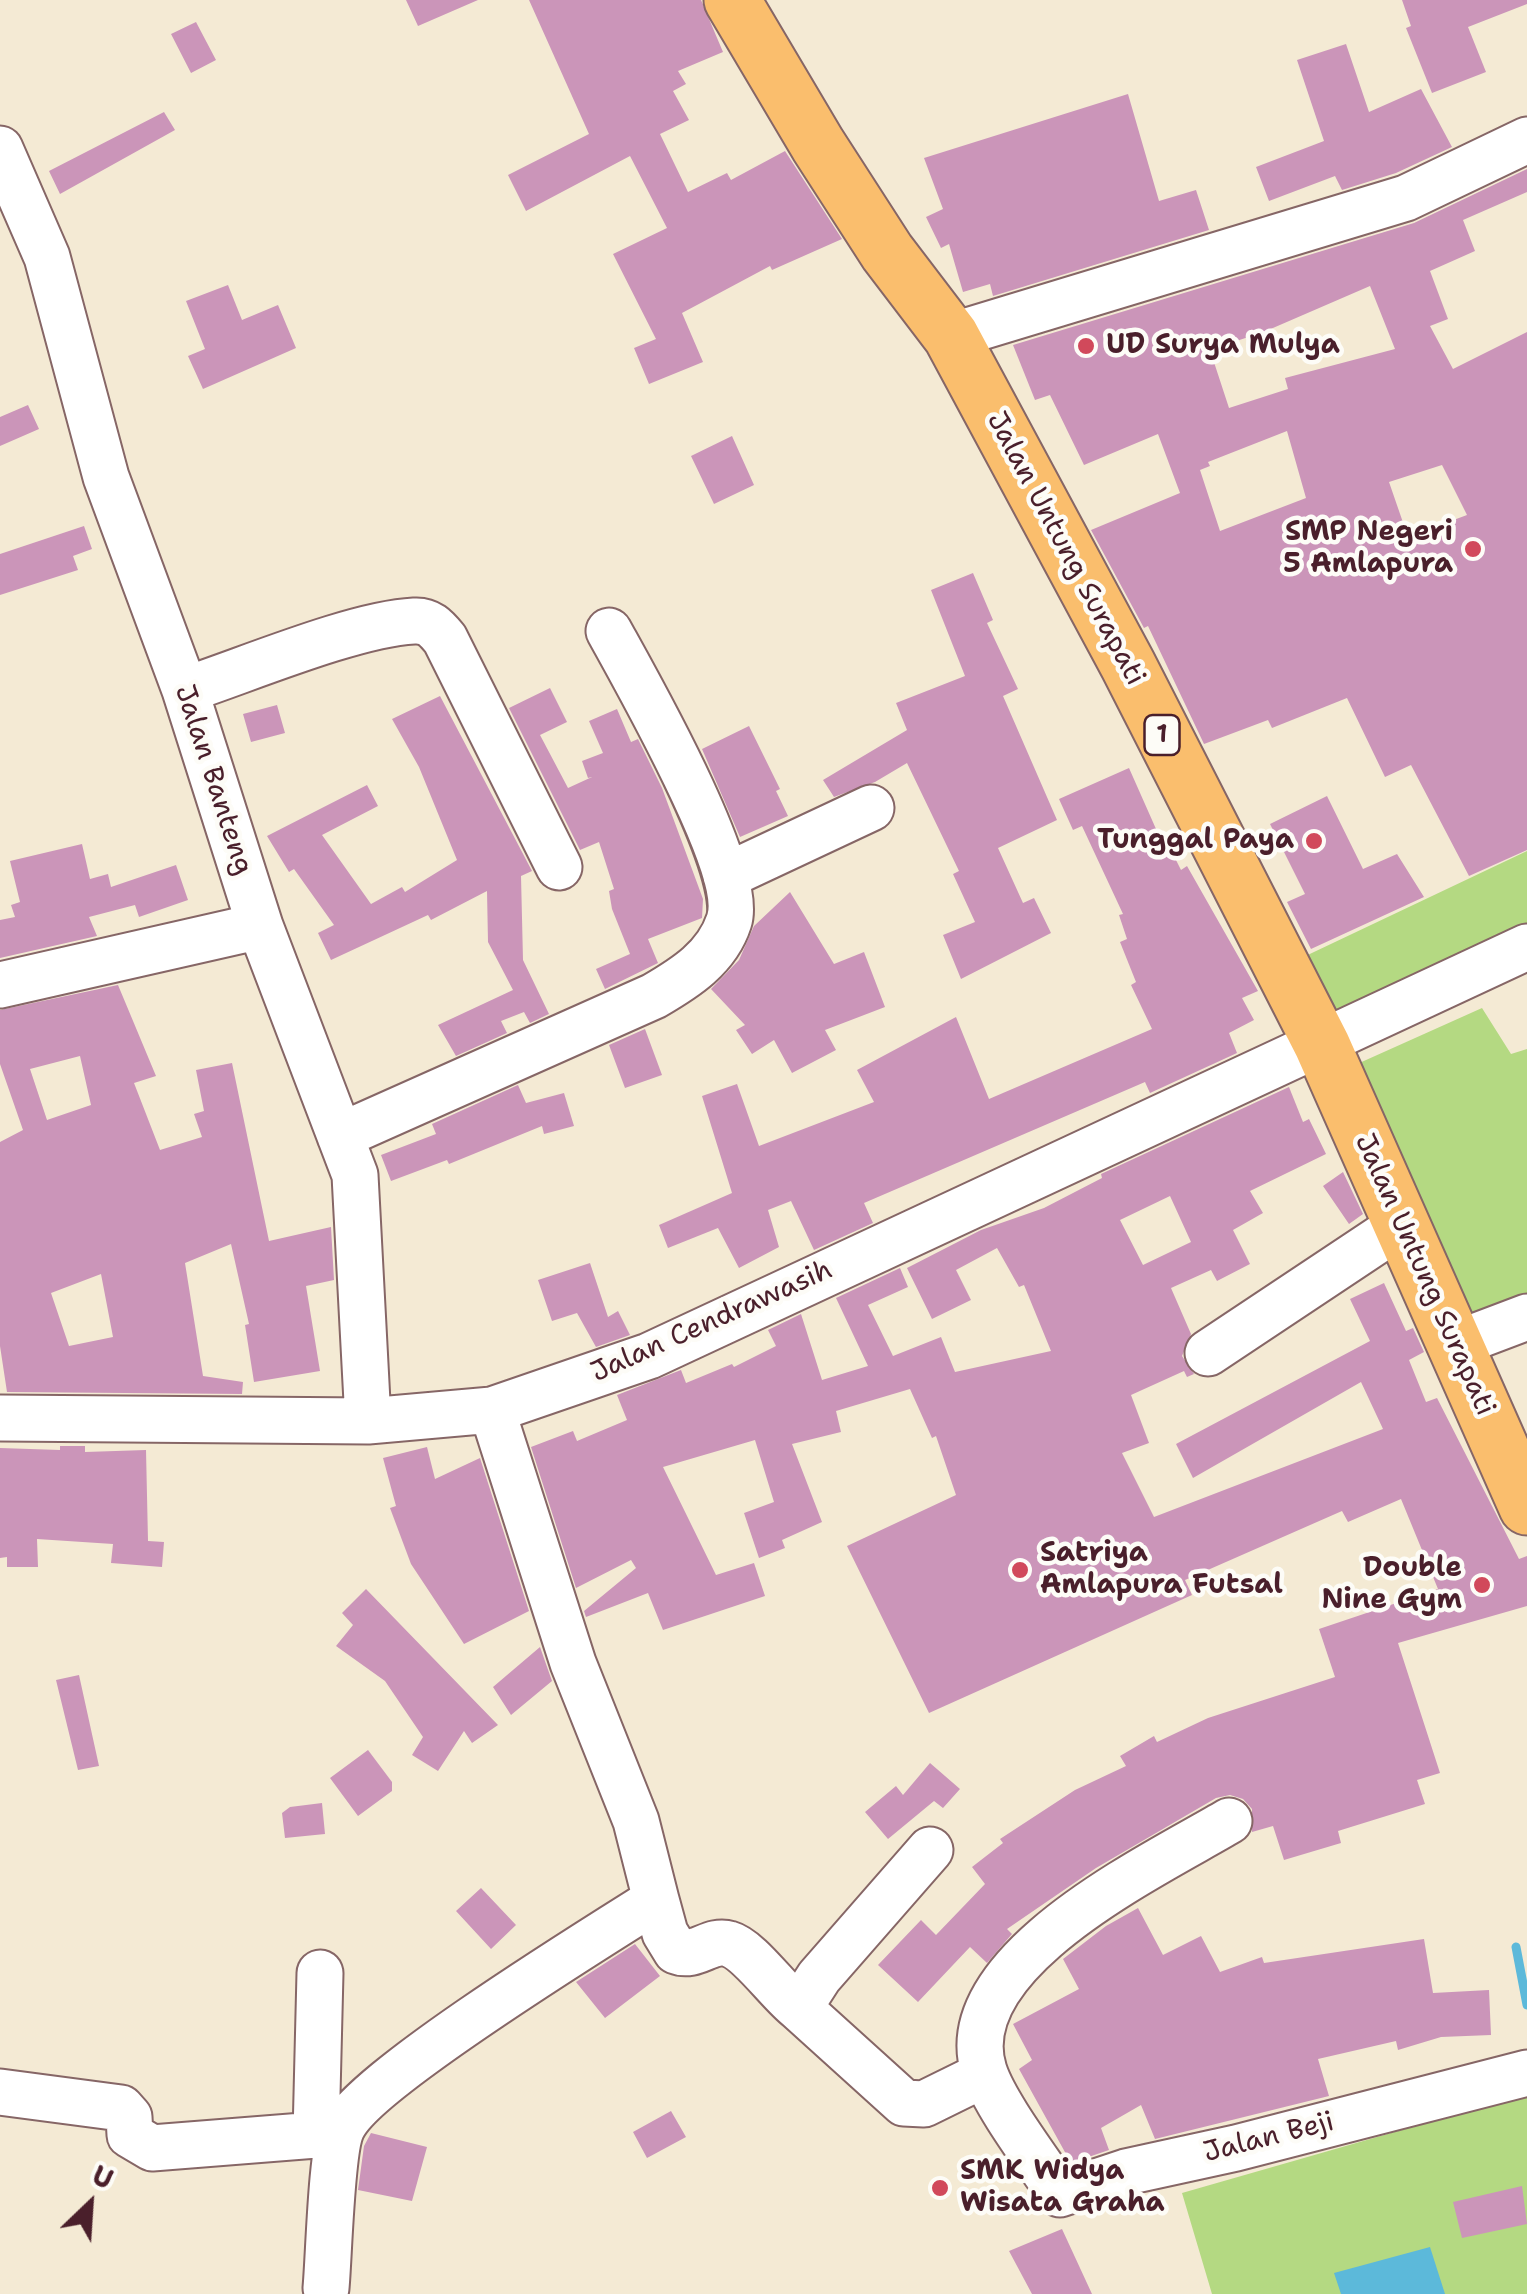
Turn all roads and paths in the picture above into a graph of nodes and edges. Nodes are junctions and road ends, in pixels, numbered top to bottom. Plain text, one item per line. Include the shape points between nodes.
1 (732, 0) edge
2 (1527, 140) edge
3 (0, 149) edge
4 (951, 336) junction
5 (609, 631) dead end
6 (185, 690) junction
7 (871, 808) dead end
8 (558, 867) dead end
9 (726, 876) junction
10 (260, 926) junction
11 (1527, 947) edge
12 (0, 985) edge
13 (1322, 1045) junction
14 (340, 1136) junction
15 (1402, 1224) junction
16 (1527, 1317) edge
17 (1453, 1345) junction
18 (1208, 1352) dead end
19 (492, 1410) junction
20 (0, 1418) edge
21 (368, 1421) junction
22 (1527, 1507) edge
23 (1229, 1821) dead end
24 (930, 1850) dead end
25 (656, 1900) junction
26 (320, 1973) dead end
27 (799, 2008) junction
28 (985, 2074) junction
29 (1522, 2074) edge
30 (0, 2092) edge
31 (328, 2136) junction
32 (326, 2288) dead end

1 - 4 highway, Jalan Untung Surapati / 1 via 887,252
2 - 4 street via 1390,203
3 - 6 street, Jalan Banteng via 47,258 106,477
4 - 13 highway, Jalan Untung Surapati / 1
5 - 9 street via 677,759
6 - 8 street via 368,631 433,624
6 - 10 street, Jalan Banteng
7 - 9 street
9 - 14 street via 730,920 693,973
10 - 12 street
10 - 14 street, Jalan Banteng
11 - 13 street, Jalan Cendrawasih
13 - 15 highway, Jalan Untung Surapati / 1
13 - 19 street, Jalan Cendrawasih via 649,1356
14 - 21 street, Jalan Banteng via 355,1175
15 - 17 highway, Jalan Untung Surapati / 1
15 - 18 street
16 - 17 street
17 - 22 highway, Jalan Untung Surapati / 1
19 - 21 street, Jalan Cendrawasih
19 - 25 street via 573,1663 636,1822
20 - 21 street, Jalan Cendrawasih
23 - 28 street, Jalan Beji via 1116,1888 1028,1954 988,2008 980,2032
24 - 27 street
25 - 27 street via 676,1951 734,1945
25 - 31 street via 446,2040
26 - 31 street
27 - 28 street via 904,2104 924,2104
28 - 29 street, Jalan Beji via 1060,2194
30 - 31 street via 121,2108 130,2135 152,2148
31 - 32 street

